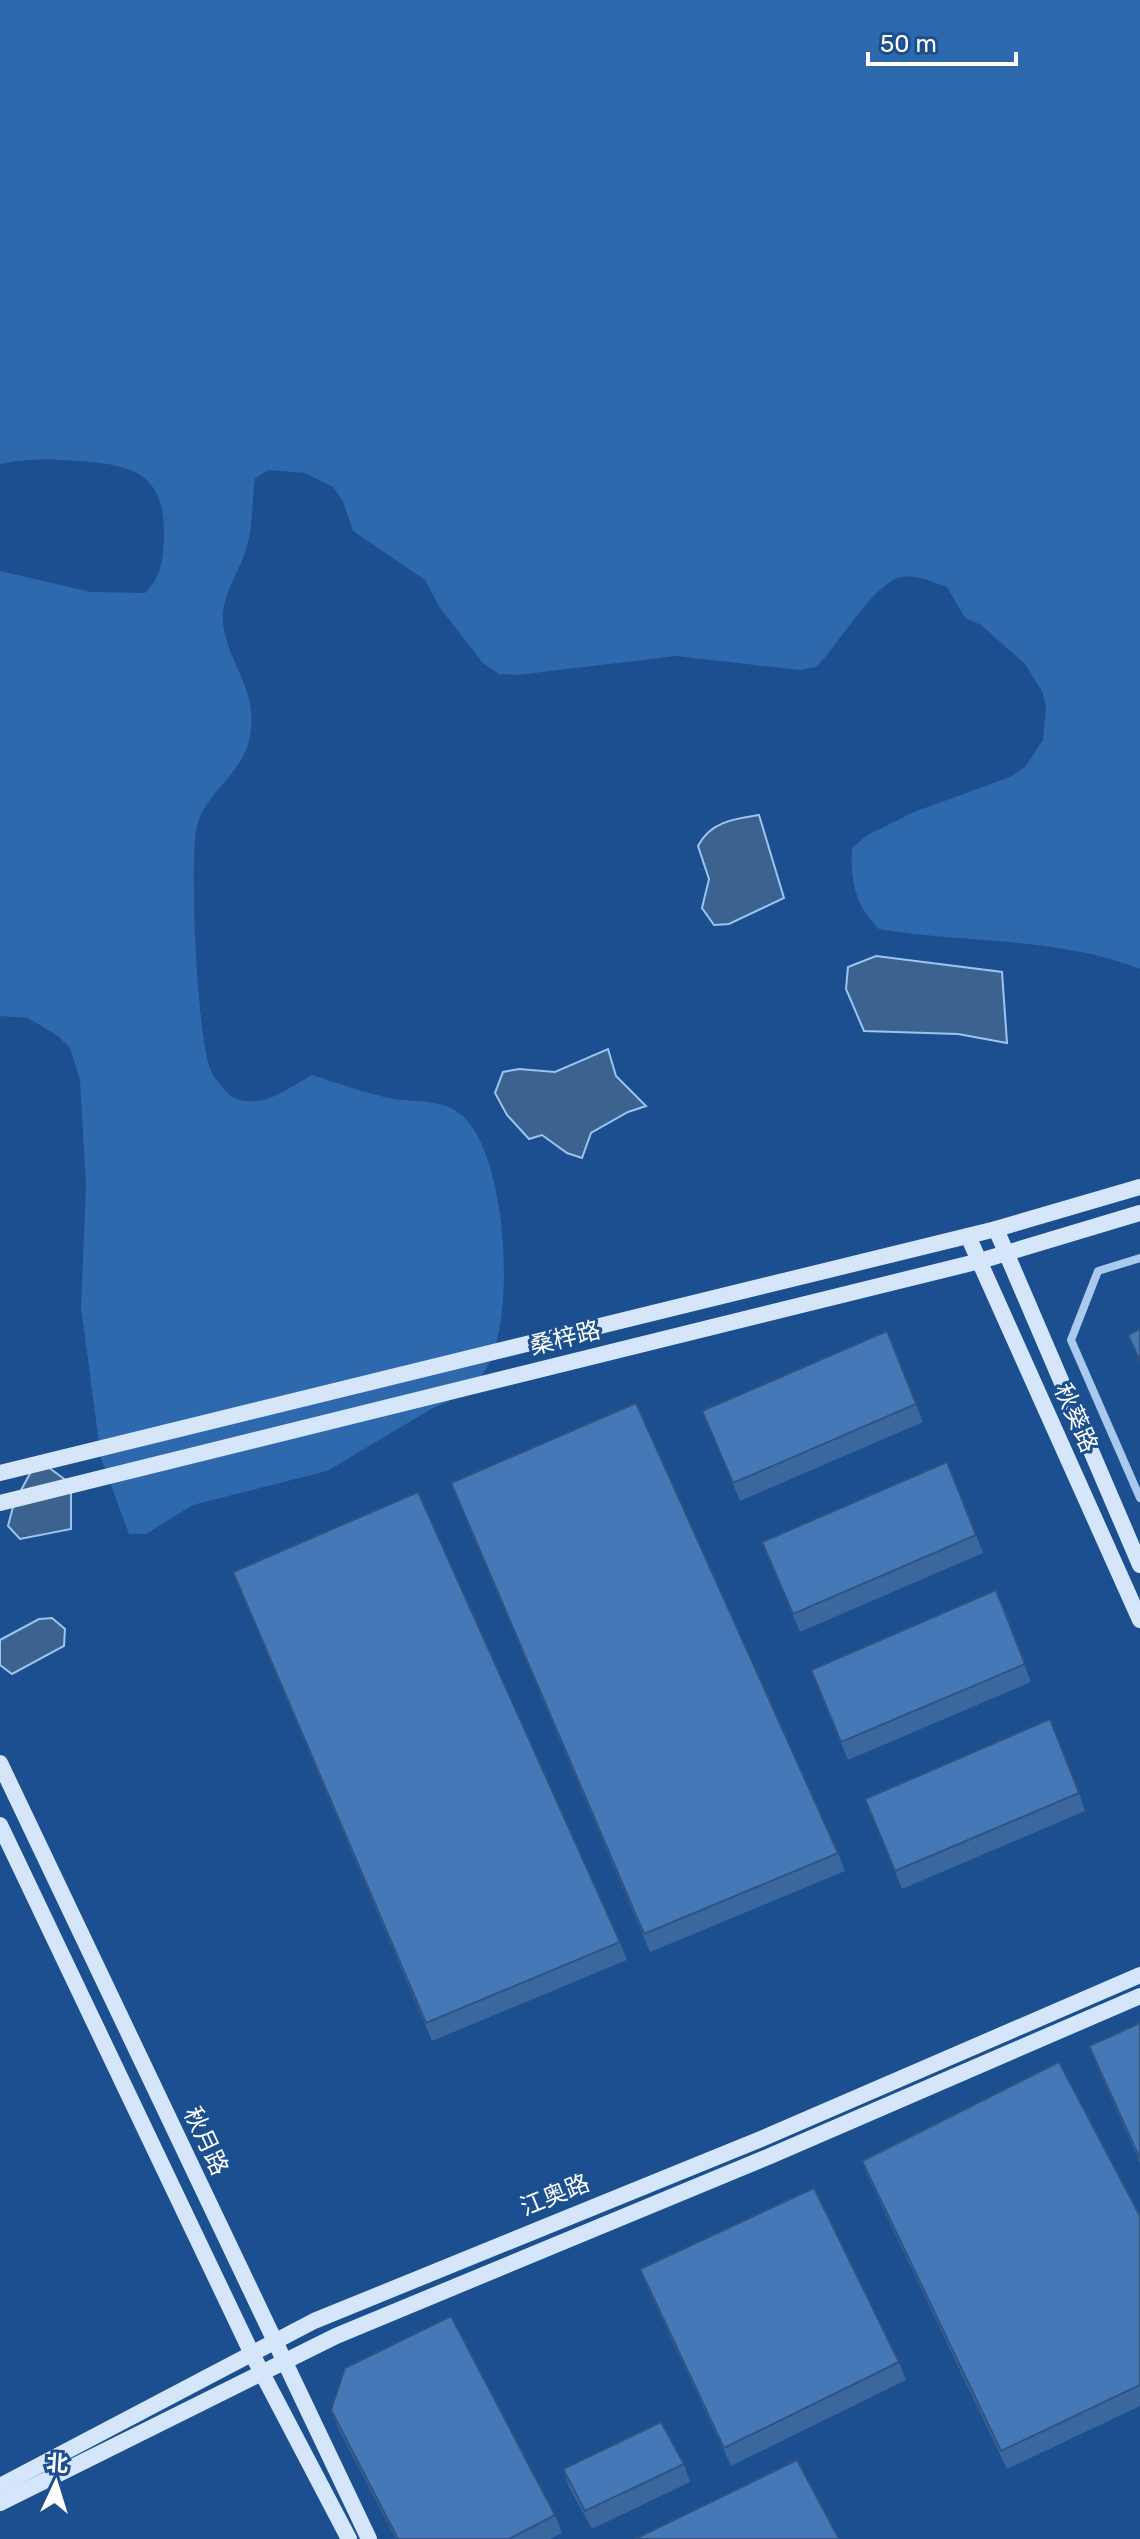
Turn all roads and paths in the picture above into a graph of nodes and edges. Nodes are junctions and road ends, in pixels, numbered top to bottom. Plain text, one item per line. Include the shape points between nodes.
1 (1140, 1187) edge
2 (1140, 1213) edge
3 (996, 1229) junction
4 (968, 1236) junction
5 (1004, 1253) junction
6 (1140, 1258) edge
7 (980, 1261) junction
8 (0, 1473) edge
9 (1140, 1498) edge
10 (0, 1503) edge
11 (1140, 1565) edge
12 (1140, 1620) edge
13 (0, 1763) edge
14 (0, 1825) edge
15 (1140, 1975) edge
16 (1140, 1996) edge
17 (276, 2342) junction
18 (252, 2354) junction
19 (285, 2361) junction
20 (262, 2372) junction
21 (0, 2486) edge
22 (0, 2503) edge
23 (349, 2539) edge
24 (369, 2539) edge

1 - 3 street, 桑梓路
2 - 5 street, 桑梓路
3 - 4 street, 桑梓路
3 - 5 street, 秋葵路
4 - 7 street, 秋葵路
4 - 8 street, 桑梓路
5 - 7 street, 桑梓路
5 - 11 street, 秋葵路
6 - 9 street via 1098,1271 1071,1340
7 - 10 street, 桑梓路
7 - 12 street, 秋葵路
13 - 17 street, 秋月路
14 - 18 street, 秋月路
15 - 17 street, 江奥路 via 761,2139 314,2321
16 - 19 street, 江奥路
17 - 18 street, 江奥路
17 - 19 street, 秋月路
18 - 20 street, 秋月路
18 - 21 street, 江奥路
19 - 20 street, 江奥路
19 - 24 street, 秋月路
20 - 22 street, 江奥路
20 - 23 street, 秋月路

